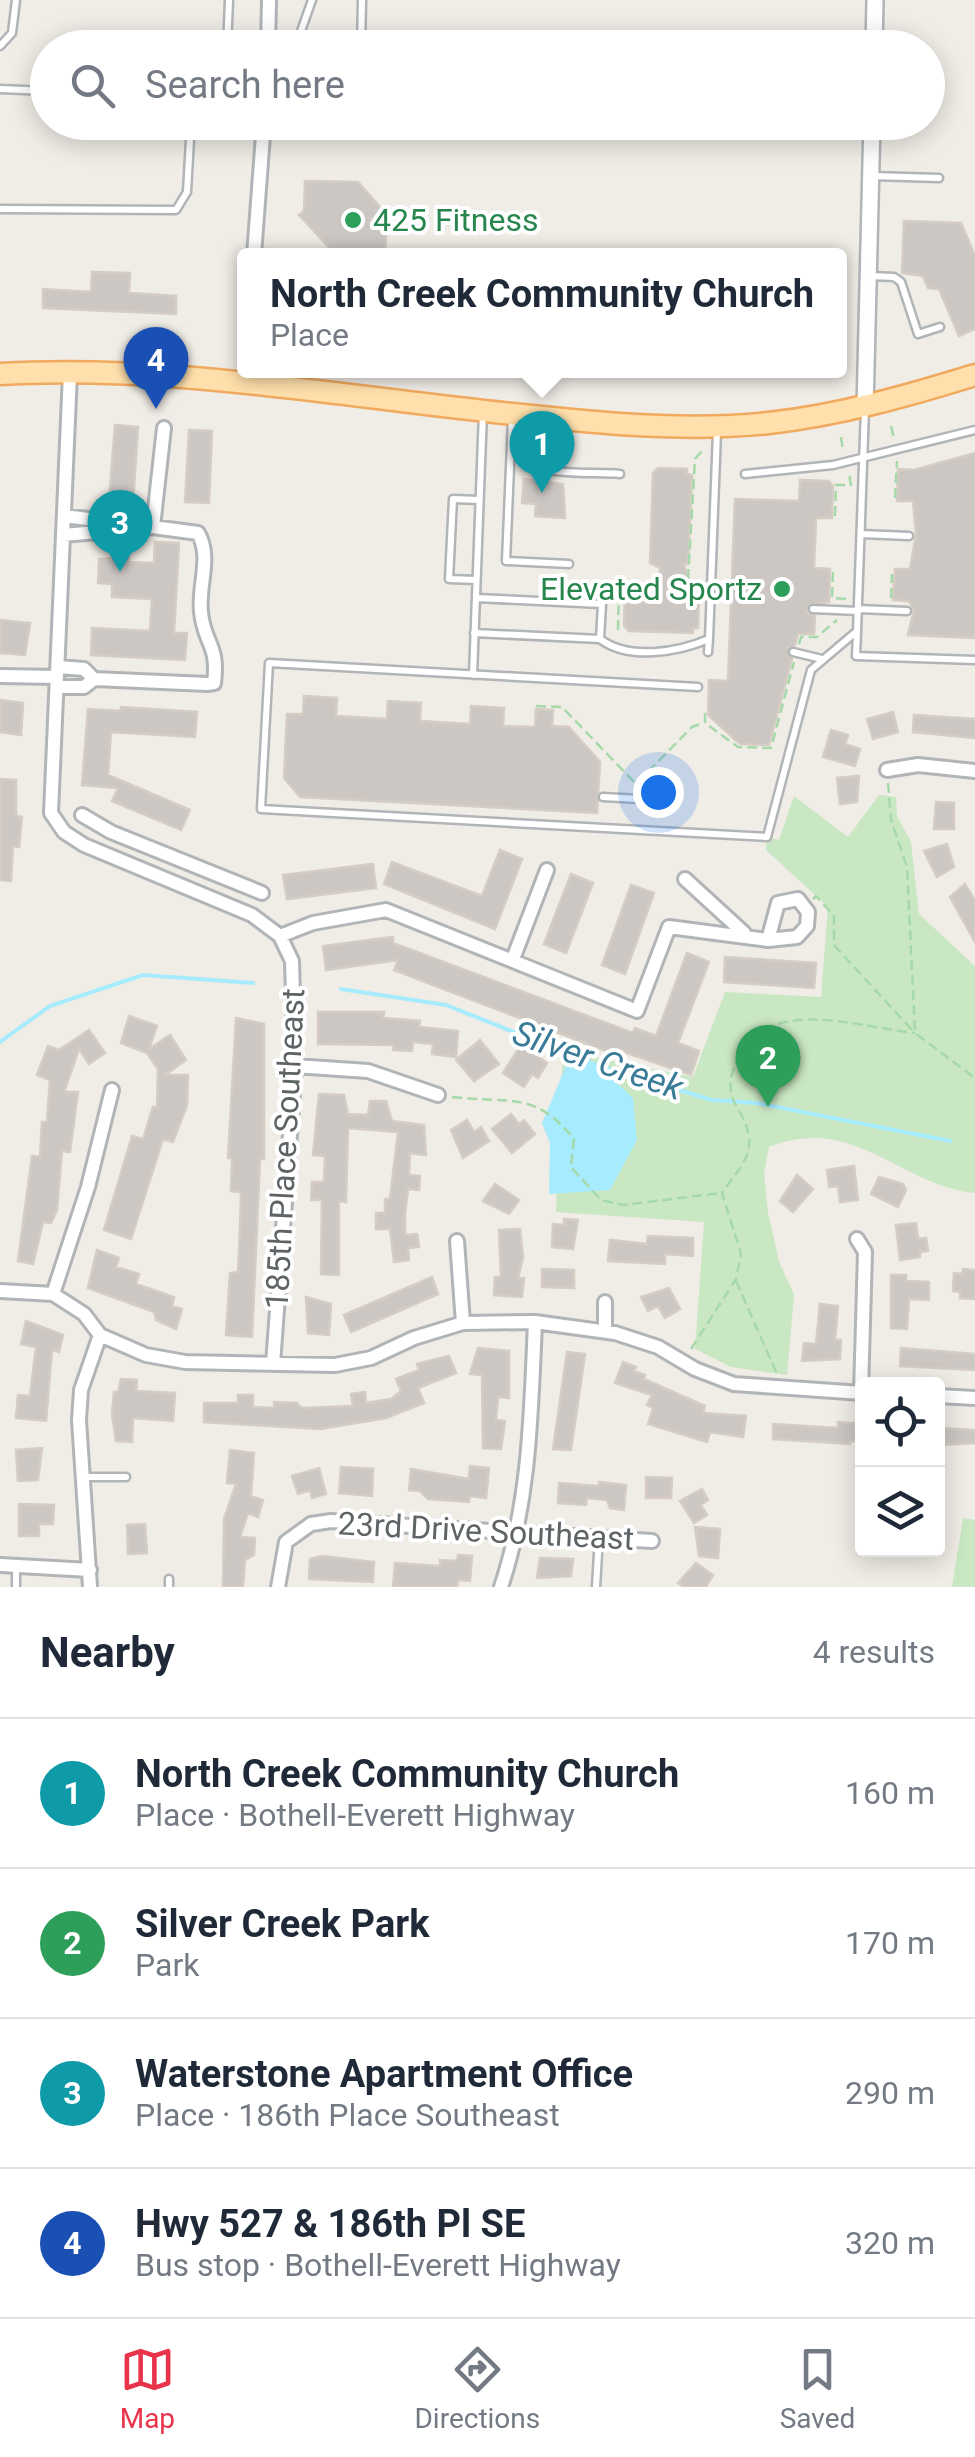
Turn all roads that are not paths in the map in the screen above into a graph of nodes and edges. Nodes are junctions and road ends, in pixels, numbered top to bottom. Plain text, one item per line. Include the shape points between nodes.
1 (16, 0) edge
2 (229, 0) edge
3 (268, 0) edge
4 (312, 0) edge
5 (362, 0) edge
6 (875, 0) edge
7 (228, 30) edge
8 (268, 30) edge
9 (301, 30) edge
10 (361, 30) edge
11 (874, 30) edge
12 (0, 46) edge
13 (0, 89) edge
14 (30, 90) edge
15 (190, 140) edge
16 (264, 140) edge
17 (871, 140) edge
18 (870, 176) junction
19 (939, 178) dead end
20 (0, 209) edge
21 (255, 248) edge
22 (868, 276) junction
23 (940, 327) dead end
24 (70, 373) junction
25 (0, 374) edge
26 (975, 375) edge
27 (237, 378) edge
28 (250, 378) edge
29 (865, 408) junction
30 (483, 411) junction
31 (512, 414) junction
32 (717, 426) junction
33 (164, 428) dead end
34 (975, 430) edge
35 (510, 448) junction
36 (864, 458) junction
37 (620, 474) dead end
38 (746, 474) dead end
39 (479, 500) junction
40 (64, 516) junction
41 (153, 527) junction
42 (112, 529) junction
43 (860, 534) junction
44 (64, 535) junction
45 (909, 536) dead end
46 (569, 564) dead end
47 (476, 580) junction
48 (476, 598) junction
49 (813, 609) dead end
50 (858, 610) junction
51 (907, 611) dead end
52 (857, 631) junction
53 (474, 633) junction
54 (600, 639) junction
55 (709, 639) junction
56 (708, 652) dead end
57 (795, 652) road end
58 (824, 659) junction
59 (975, 660) edge
60 (472, 674) junction
61 (0, 676) edge
62 (57, 677) junction
63 (94, 679) junction
64 (698, 687) dead end
65 (886, 770) road end
66 (975, 771) edge
67 (603, 797) dead end
68 (658, 800) dead end
69 (82, 815) dead end
70 (100, 825) junction
71 (84, 845) junction
72 (546, 870) dead end
73 (208, 871) junction
74 (685, 879) dead end
75 (198, 893) junction
76 (262, 893) dead end
77 (744, 933) junction
78 (280, 936) junction
79 (768, 940) junction
80 (513, 959) junction
81 (295, 1066) junction
82 (112, 1090) dead end
83 (438, 1095) road end
84 (857, 1239) dead end
85 (456, 1241) dead end
86 (0, 1291) edge
87 (52, 1294) junction
88 (605, 1302) dead end
89 (536, 1322) junction
90 (464, 1323) junction
91 (605, 1330) junction
92 (100, 1335) junction
93 (273, 1364) junction
94 (862, 1377) edge
95 (855, 1393) edge
96 (945, 1396) edge
97 (975, 1398) edge
98 (83, 1477) junction
99 (126, 1477) dead end
100 (520, 1531) junction
101 (599, 1536) junction
102 (652, 1540) dead end
103 (0, 1564) edge
104 (16, 1566) junction
105 (90, 1570) junction
106 (16, 1587) edge
107 (90, 1587) edge
108 (278, 1587) edge
109 (501, 1587) edge
110 (596, 1587) edge

1 - 12 lane via 12,34
2 - 7 lane
3 - 8 street
4 - 9 lane
5 - 10 lane
6 - 11 street
13 - 14 lane
15 - 20 lane via 187,192 176,210
16 - 21 street
17 - 18 street
18 - 19 lane
18 - 22 street
22 - 23 lane via 901,282 918,334
22 - 29 street
24 - 25 main road
24 - 27 main road
24 - 40 street
26 - 29 main road
28 - 30 main road
29 - 32 main road
29 - 36 lane
30 - 31 main road
30 - 39 lane
31 - 32 main road
31 - 35 lane
32 - 55 lane
33 - 41 street
34 - 36 lane
35 - 37 lane via 534,467
35 - 46 lane via 506,561
36 - 38 lane
36 - 43 lane
39 - 47 lane
39 - 47 lane via 452,499 449,579
40 - 42 street
40 - 44 street
41 - 42 street
41 - 63 street via 198,532 206,546 201,610 216,651 214,683
42 - 44 street
43 - 45 lane
43 - 50 lane
44 - 62 street
47 - 48 lane
48 - 53 lane
48 - 54 lane via 602,604
49 - 50 lane
50 - 51 lane
50 - 52 lane
52 - 58 lane
52 - 59 lane via 856,656
53 - 54 lane
53 - 60 lane
54 - 55 lane via 613,649 680,652
55 - 56 lane
57 - 58 lane
58 - 60 lane via 811,670 767,838 261,809 269,663
60 - 64 lane
61 - 62 street
62 - 63 street via 84,687
62 - 63 street via 84,669
62 - 71 street via 51,814
65 - 66 street via 918,765
67 - 68 lane
69 - 70 street
70 - 71 street
70 - 73 street
71 - 75 street
72 - 80 street
73 - 75 street
73 - 76 street
74 - 77 street
75 - 78 street
77 - 79 street
77 - 80 street via 668,927 637,1010
78 - 80 street via 386,910
78 - 81 street, 185th Place Southeast via 296,993
79 - 79 street via 797,938 807,926 808,912 798,898 778,903
81 - 83 street via 368,1071
81 - 93 street, 185th Place Southeast
82 - 87 street
84 - 94 street via 866,1252
85 - 90 street
86 - 87 street
87 - 92 street via 84,1314
88 - 91 street
89 - 90 street
89 - 91 street
89 - 100 street
90 - 93 street via 353,1362
91 - 95 street via 734,1384
92 - 93 street via 146,1355 185,1362
92 - 98 street via 81,1390
96 - 97 street
98 - 99 lane
98 - 105 street
100 - 101 street, 23rd Drive Southeast
100 - 108 street, 23rd Drive Southeast via 312,1524 292,1535
100 - 109 street
101 - 102 street, 23rd Drive Southeast
101 - 110 lane
103 - 104 street
104 - 105 street
104 - 106 lane
105 - 107 street

